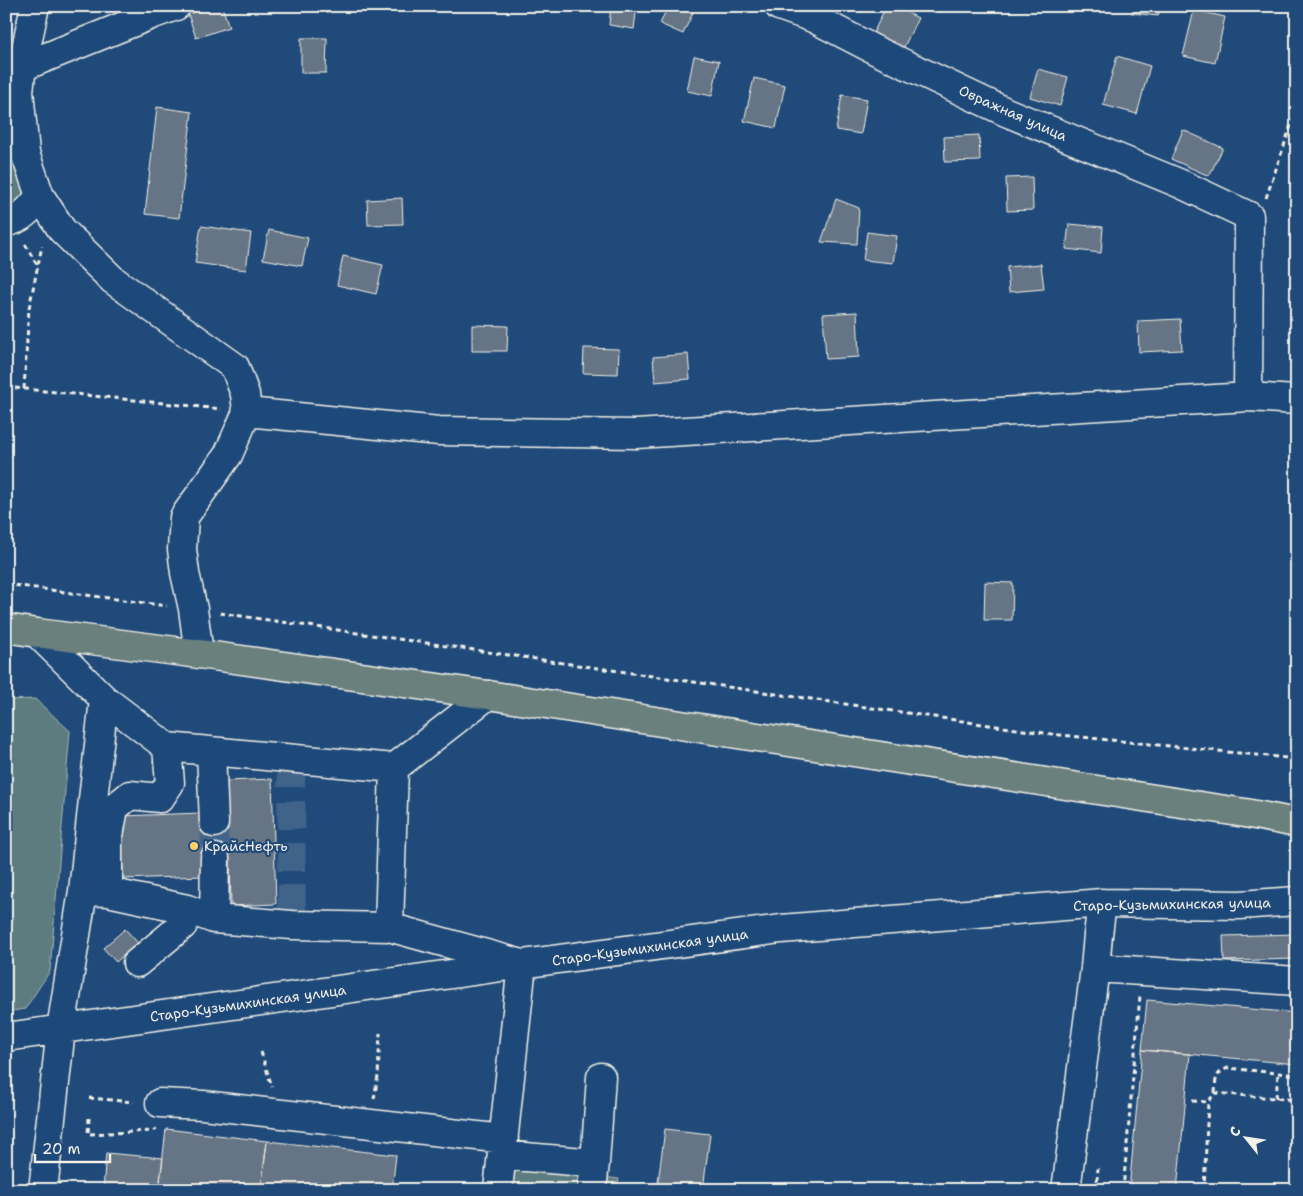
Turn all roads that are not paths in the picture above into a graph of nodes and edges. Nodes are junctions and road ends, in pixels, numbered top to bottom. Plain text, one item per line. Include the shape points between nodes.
1 (35, 6) edge
2 (176, 6) edge
3 (779, 6) edge
4 (22, 67) junction
5 (13, 109) edge
6 (44, 203) junction
7 (6, 222) edge
8 (1248, 397) junction
9 (1297, 400) edge
10 (247, 412) junction
11 (6, 628) edge
12 (37, 634) junction
13 (199, 654) junction
14 (488, 695) junction
15 (104, 699) junction
16 (167, 747) junction
17 (211, 751) junction
18 (394, 768) junction
19 (214, 823) tunnel mouth
20 (1297, 823) edge
21 (215, 858) tunnel mouth
22 (96, 891) junction
23 (1297, 901) edge
24 (1102, 903) junction
25 (187, 909) junction
26 (214, 919) junction
27 (389, 927) junction
28 (137, 963) dead end
29 (522, 964) junction
30 (1095, 968) junction
31 (1297, 981) edge
32 (62, 1029) junction
33 (6, 1037) edge
34 (601, 1077) dead end
35 (148, 1102) road end
36 (503, 1147) junction
37 (593, 1177) edge
38 (42, 1190) edge
39 (498, 1190) edge
40 (1066, 1190) edge

1 - 4 street
2 - 4 street
3 - 8 street, Овражная улица via 812,18 1006,112 1181,184 1249,216
4 - 5 street
5 - 6 street via 24,153
6 - 7 street
6 - 10 street via 62,230 113,280 235,367 245,394
8 - 9 street
8 - 10 street via 636,434 439,431
10 - 13 street via 228,455 184,517 182,548
11 - 12 main road
12 - 13 main road
12 - 15 street
13 - 14 main road
14 - 18 street
14 - 20 main road
15 - 16 street
15 - 22 street
16 - 17 street
16 - 22 street via 170,783 160,798 130,795 114,808
17 - 18 street
17 - 19 street
18 - 27 street
21 - 26 street
22 - 25 street
22 - 32 street
23 - 24 street, Старо-Кузьмихинская улица via 1240,905
24 - 29 street, Старо-Кузьмихинская улица via 781,929
24 - 30 street
25 - 26 street
25 - 28 street via 183,925
26 - 27 street
27 - 29 street
29 - 32 street, Старо-Кузьмихинская улица
29 - 36 street
30 - 31 street
30 - 40 street
32 - 33 street, Старо-Кузьмихинская улица
32 - 38 street
34 - 37 street
35 - 36 street via 204,1105
36 - 37 street
36 - 39 street

